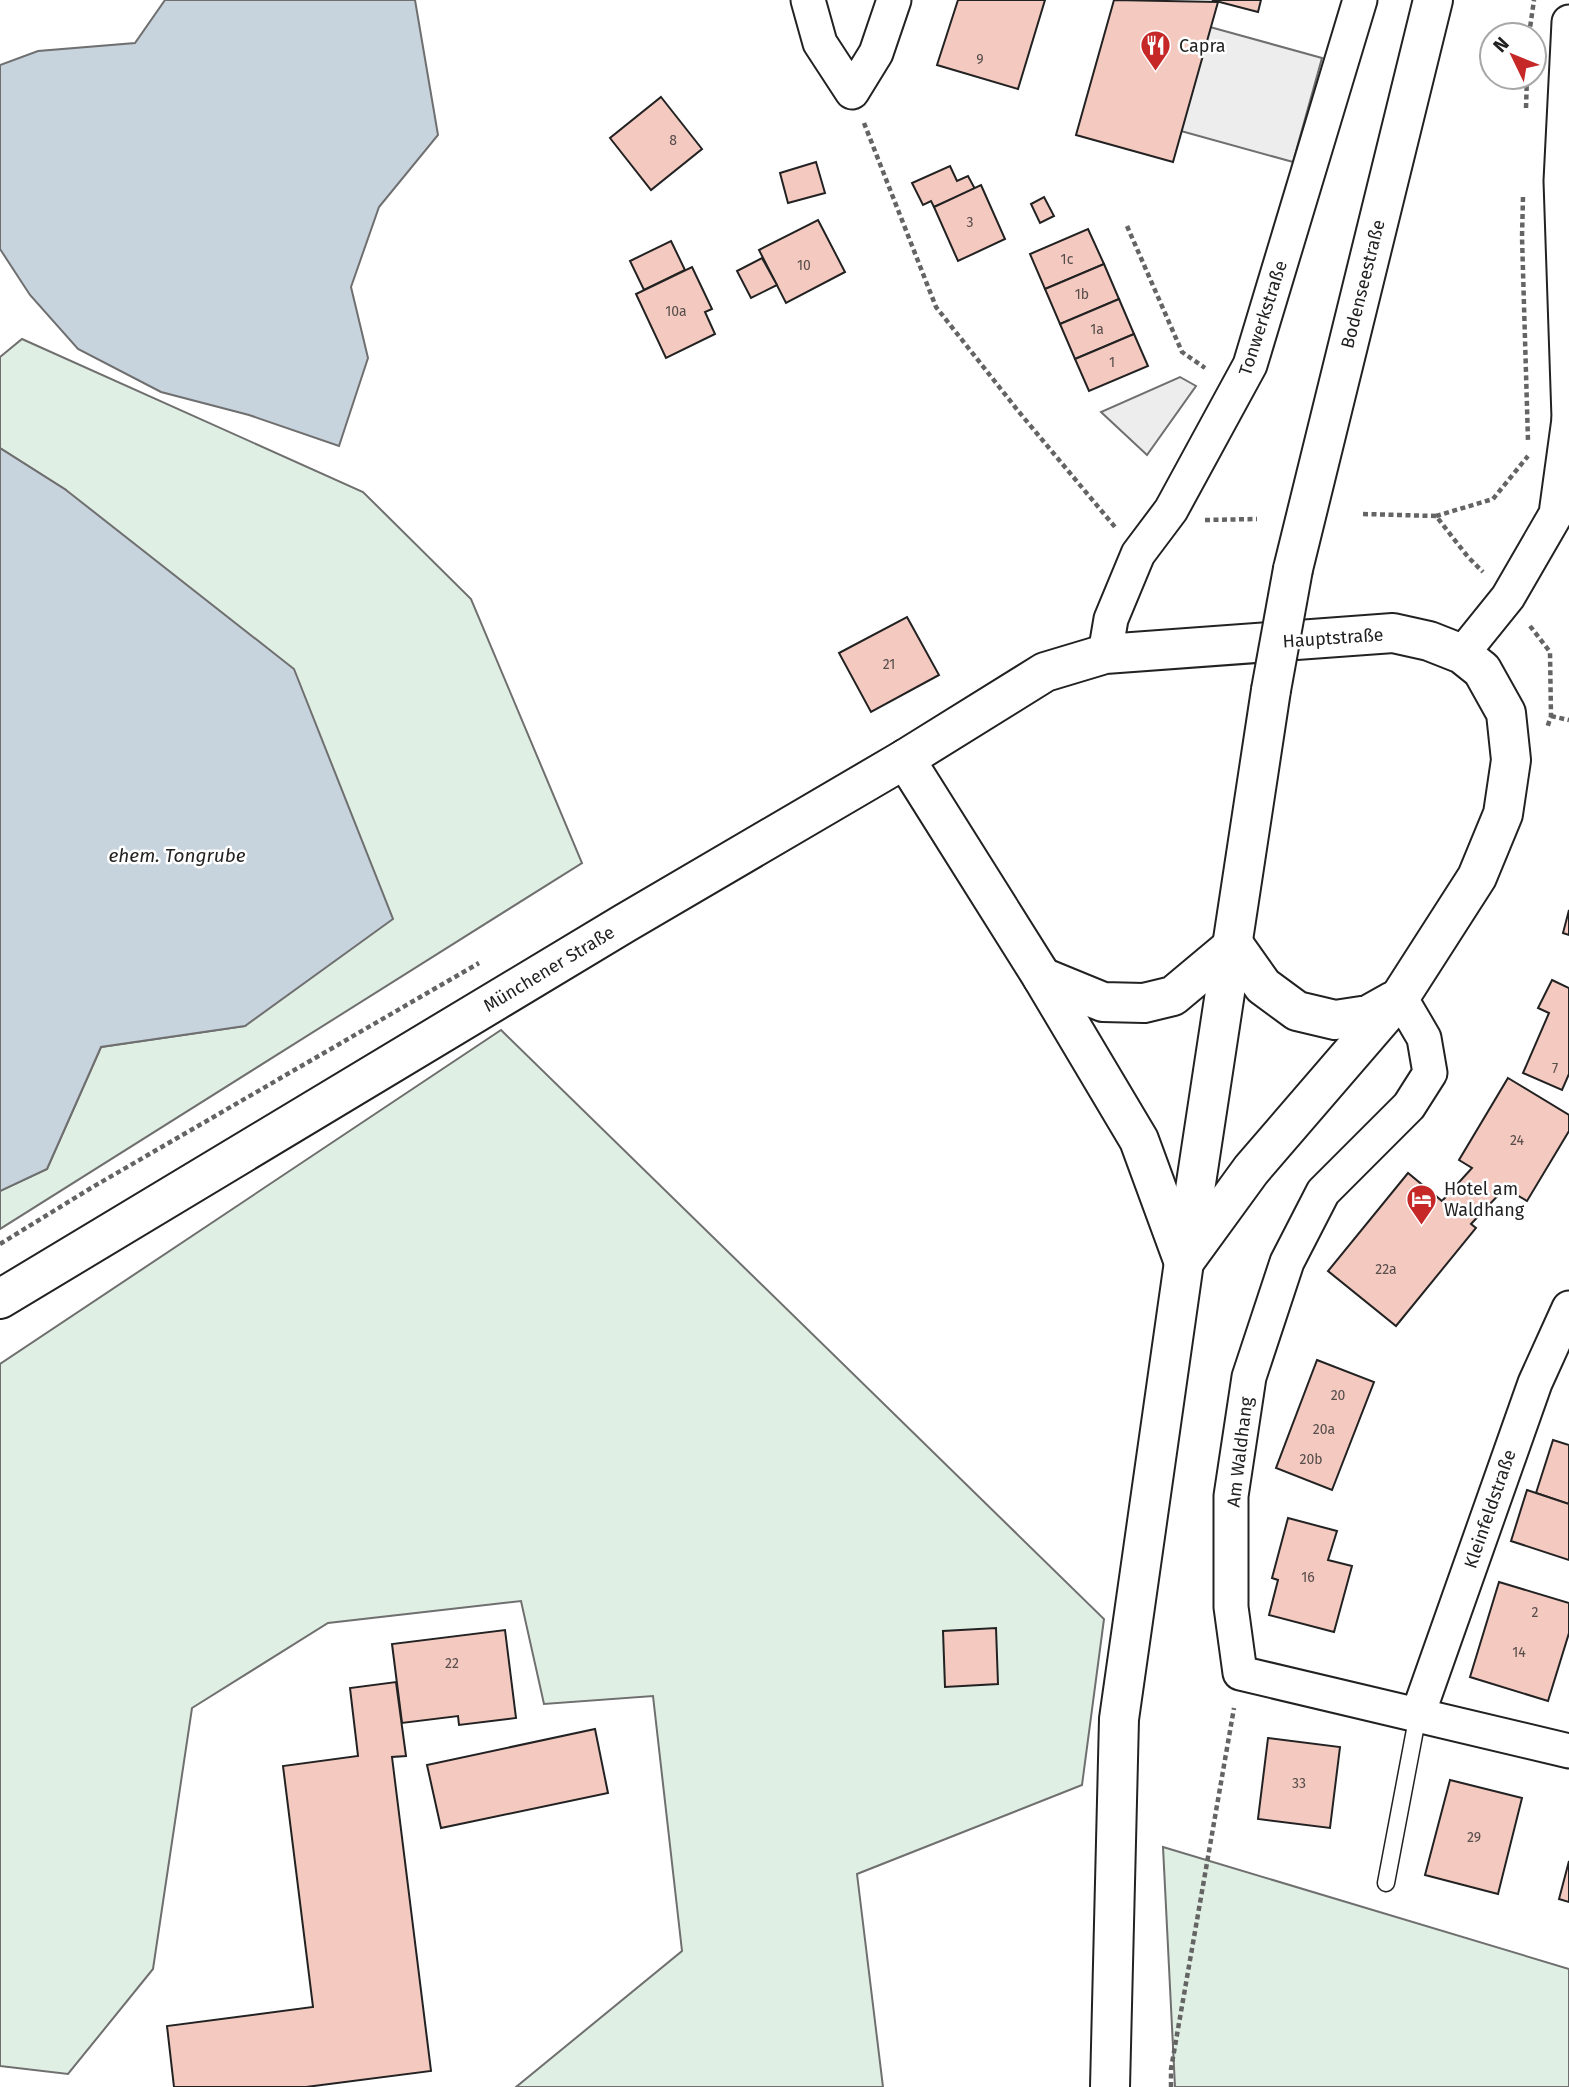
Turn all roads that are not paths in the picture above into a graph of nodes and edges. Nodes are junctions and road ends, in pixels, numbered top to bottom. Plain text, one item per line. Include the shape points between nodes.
1 (808, 0) edge
2 (894, 0) edge
3 (1360, 0) edge
4 (1433, 0) edge
5 (1569, 22) edge
6 (1569, 419) edge
7 (1105, 654) junction
8 (1462, 654) junction
9 (905, 759) junction
10 (1234, 945) junction
11 (1042, 977) junction
12 (1401, 997) junction
13 (1184, 1262) junction
14 (0, 1299) edge
15 (1569, 1308) edge
16 (1418, 1714) junction
17 (1569, 1751) edge
18 (1386, 1883) dead end
19 (1110, 2087) edge

1 - 2 street via 820,43 852,92 876,53
3 - 7 street, Tonwerkstraße via 1250,365 1171,510 1138,554 1111,619
4 - 10 main road, Bodenseestraße, bridge via 1293,569
5 - 6 street via 1561,181
6 - 8 street via 1556,514 1508,597
7 - 8 main road, Hauptstraße via 1393,633
7 - 9 main road, Münchener Straße via 1045,672
8 - 12 main road via 1482,670 1506,713 1511,760 1503,814 1477,877
9 - 11 main road
9 - 14 main road, Münchener Straße
10 - 11 main road via 1173,996 1144,1003 1103,1002
10 - 12 main road via 1263,986 1297,1011 1335,1020 1368,1015
10 - 13 main road, Bodenseestraße
11 - 13 main road via 1139,1140
12 - 13 main road via 1251,1170
12 - 16 street, Am Waldhang via 1424,1038 1430,1073 1409,1105 1324,1192 1287,1262 1250,1377 1231,1496 1231,1607 1240,1673
13 - 19 main road, Bodenseestraße via 1119,1719
15 - 16 street, Kleinfeldstraße via 1535,1383
16 - 17 street
16 - 18 lane

